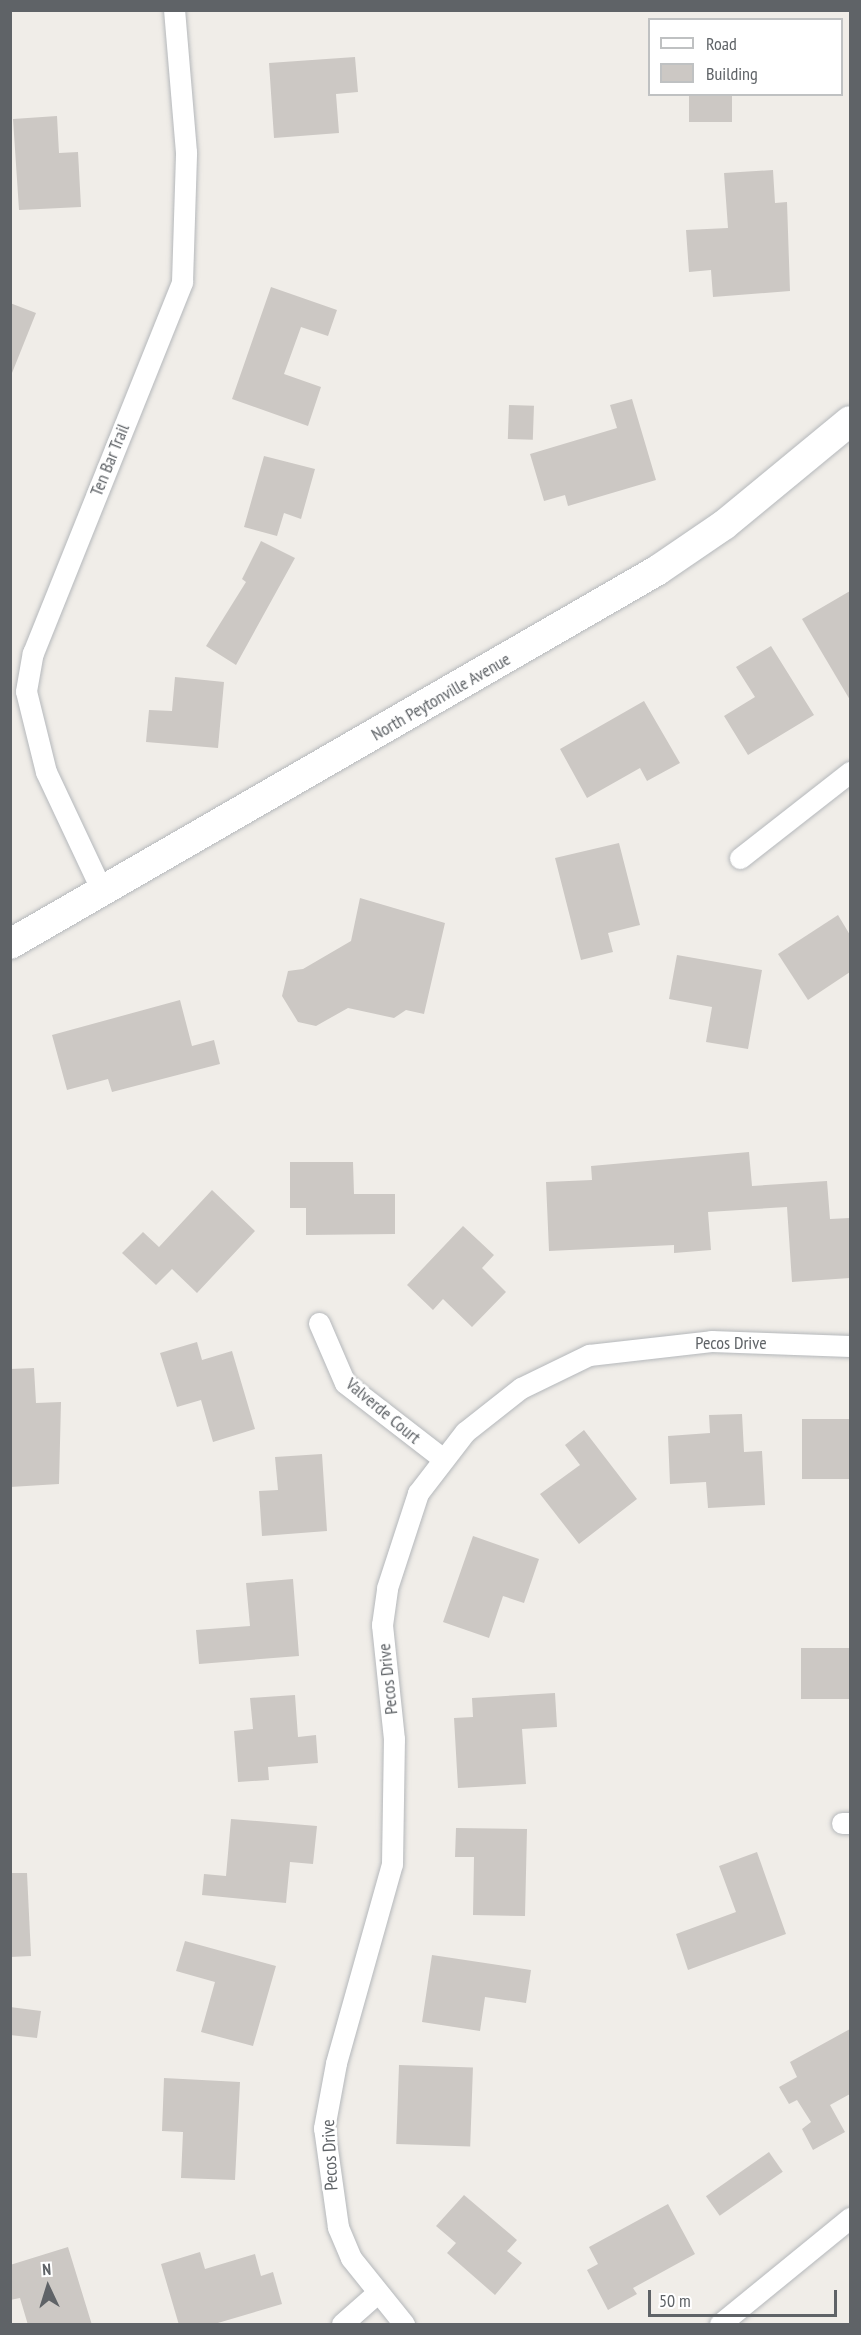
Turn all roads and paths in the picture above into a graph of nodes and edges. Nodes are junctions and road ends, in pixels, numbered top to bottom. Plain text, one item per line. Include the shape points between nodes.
1 (174, 10) edge
2 (850, 421) edge
3 (18, 691) edge
4 (850, 772) edge
5 (740, 858) dead end
6 (103, 893) junction
7 (10, 944) edge
8 (319, 1323) dead end
9 (850, 1346) edge
10 (442, 1458) junction
11 (850, 2218) edge
12 (376, 2294) junction
13 (342, 2325) edge
14 (404, 2325) edge
15 (720, 2325) edge

1 - 3 street, Ten Bar Trail via 186,152 182,282
2 - 6 street, North Peytonville Avenue via 724,525 658,570
3 - 6 street, Ten Bar Trail via 46,772
4 - 5 street
6 - 7 street, North Peytonville Avenue
8 - 10 street, Valverde Court via 345,1383
9 - 10 street, Pecos Drive via 711,1341 589,1355 521,1388 465,1432
10 - 12 street, Pecos Drive via 418,1493 387,1588 382,1625 394,1739 392,1864 336,2063 324,2128 338,2227
11 - 15 street
12 - 13 street
12 - 14 street, Pecos Drive

